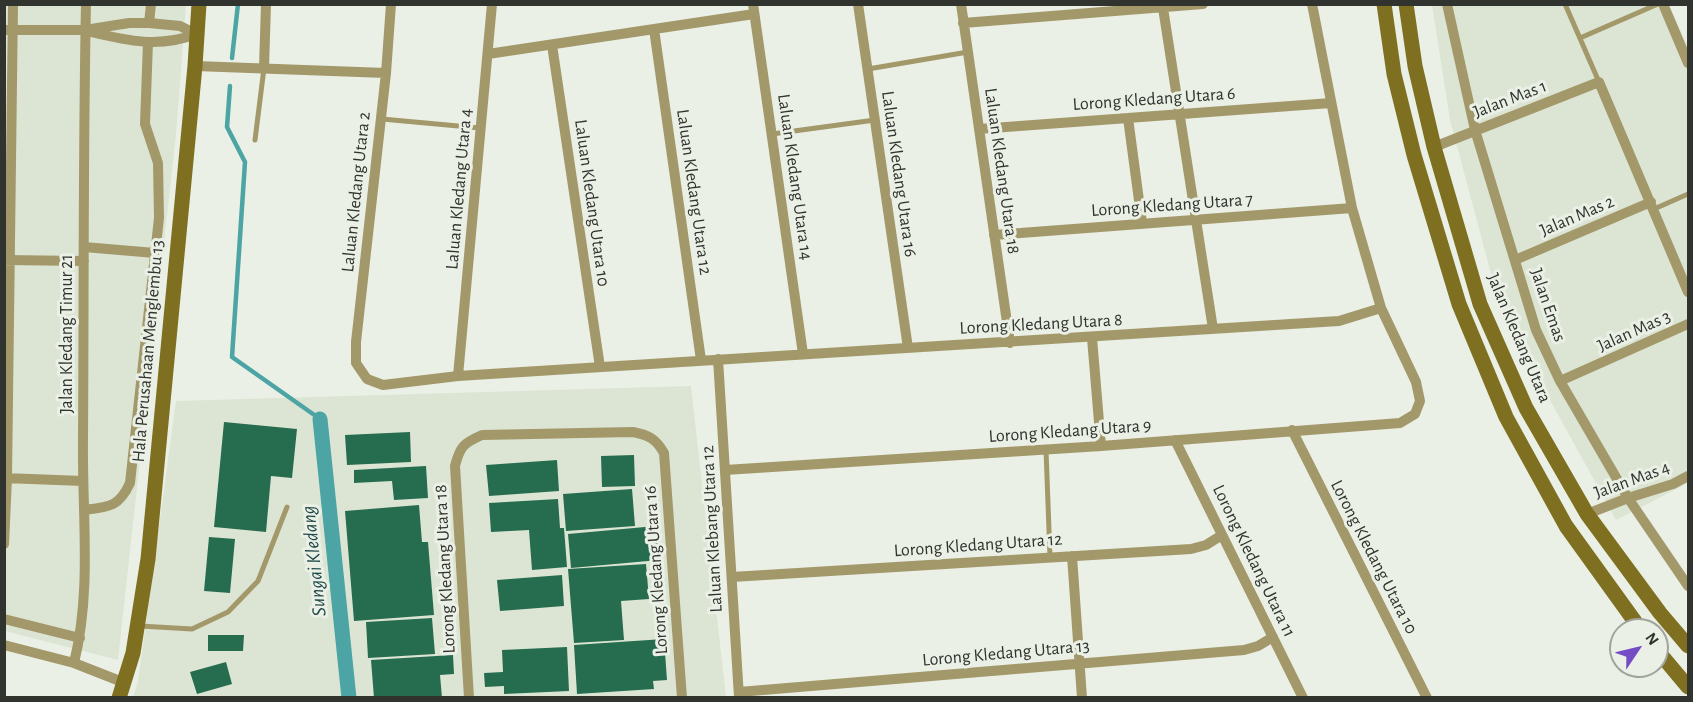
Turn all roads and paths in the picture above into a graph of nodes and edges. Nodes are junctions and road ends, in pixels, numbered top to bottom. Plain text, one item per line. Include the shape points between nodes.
1 (13, 4) edge
2 (86, 4) edge
3 (151, 4) edge
4 (199, 4) edge
5 (266, 4) edge
6 (391, 4) edge
7 (492, 4) edge
8 (858, 4) edge
9 (961, 4) edge
10 (1203, 4) edge
11 (1312, 4) edge
12 (1384, 4) edge
13 (1406, 4) edge
14 (1447, 4) edge
15 (1565, 4) edge
16 (1658, 4) edge
17 (1663, 4) edge
18 (1163, 8) junction
19 (754, 9) edge
20 (1062, 10) edge
21 (149, 23) junction
22 (963, 23) junction
23 (654, 29) junction
24 (9, 30) edge
25 (85, 30) junction
26 (196, 34) junction
27 (1580, 38) junction
28 (148, 42) junction
29 (552, 45) junction
30 (968, 52) junction
31 (488, 54) junction
32 (1689, 63) edge
33 (195, 66) junction
34 (264, 68) junction
35 (868, 69) junction
36 (386, 73) junction
37 (1599, 82) junction
38 (1331, 102) junction
39 (1180, 114) junction
40 (1128, 118) junction
41 (380, 119) junction
42 (875, 120) junction
43 (481, 129) junction
44 (979, 129) junction
45 (1475, 130) junction
46 (772, 134) junction
47 (255, 140) dead end
48 (1434, 147) junction
49 (1689, 194) edge
50 (1653, 205) junction
51 (1352, 208) junction
52 (1196, 220) junction
53 (1142, 224) junction
54 (994, 235) junction
55 (84, 247) junction
56 (155, 253) junction
57 (7, 260) edge
58 (1515, 260) junction
59 (84, 261) junction
60 (1689, 292) edge
61 (1381, 308) junction
62 (1689, 324) edge
63 (1213, 329) junction
64 (1092, 338) junction
65 (1010, 343) junction
66 (908, 348) junction
67 (804, 354) junction
68 (718, 359) junction
69 (701, 360) junction
70 (600, 367) junction
71 (458, 376) junction
72 (367, 379) joint
73 (1560, 381) junction
74 (1292, 430) junction
75 (1175, 440) junction
76 (467, 442) joint
77 (1101, 446) junction
78 (1046, 450) junction
79 (725, 470) junction
80 (1689, 476) edge
81 (6, 478) edge
82 (83, 481) junction
83 (1628, 498) junction
84 (287, 507) dead end
85 (84, 510) junction
86 (1587, 514) junction
87 (1222, 535) junction
88 (4, 544) edge
89 (1072, 555) junction
90 (1050, 557) junction
91 (732, 577) junction
92 (1689, 586) edge
93 (1632, 618) edge
94 (4, 619) edge
95 (138, 626) junction
96 (1273, 637) junction
97 (80, 638) junction
98 (4, 645) edge
99 (1689, 646) edge
100 (74, 663) junction
101 (1080, 663) junction
102 (1669, 664) edge
103 (125, 683) junction
104 (1689, 687) edge
105 (739, 695) edge
106 (119, 698) edge
107 (469, 698) edge
108 (682, 698) edge
109 (1082, 698) edge
110 (1303, 698) edge
111 (1427, 698) edge

1 - 24 street
2 - 25 street, Jalan Kledang Timur 21
3 - 21 street
4 - 26 main road, Hala Perusahaan Menglembu 13
5 - 34 street
6 - 36 street, Laluan Kledang Utara 2
7 - 31 street, Laluan Kledang Utara 4
8 - 35 street, Laluan Kledang Utara 16
9 - 22 street, Laluan Kledang Utara 18
10 - 18 street
11 - 38 street
12 - 93 main road via 1394,74 1414,155 1459,304 1506,417 1566,526
13 - 48 main road, Jalan Kledang Utara via 1415,66
14 - 45 street, Jalan Emas
15 - 27 lane
16 - 27 lane
17 - 32 street
18 - 20 street
18 - 39 street
19 - 23 street
19 - 46 street, Laluan Kledang Utara 14
20 - 22 street
21 - 25 street via 129,22
21 - 26 street via 180,26
22 - 30 street, Laluan Kledang Utara 18
23 - 29 street
23 - 69 street, Laluan Kledang Utara 12
24 - 25 street
24 - 57 street
25 - 28 street
25 - 55 street, Jalan Kledang Timur 21
26 - 28 street via 178,41
26 - 33 main road, Hala Perusahaan Menglembu 13
27 - 37 lane
28 - 56 street via 145,123 159,178
29 - 31 street
29 - 70 street, Laluan Kledang Utara 10
30 - 35 lane
30 - 44 street, Laluan Kledang Utara 18
31 - 43 street, Laluan Kledang Utara 4
33 - 34 street
33 - 95 main road, Hala Perusahaan Menglembu 13
34 - 36 street
34 - 47 lane
35 - 42 street, Laluan Kledang Utara 16
36 - 41 street, Laluan Kledang Utara 2
37 - 45 street, Jalan Mas 1
37 - 50 street
38 - 39 street, Lorong Kledang Utara 6
38 - 51 street
39 - 40 street, Lorong Kledang Utara 6
39 - 52 street
40 - 44 street, Lorong Kledang Utara 6
40 - 53 street
41 - 43 lane
41 - 72 street, Laluan Kledang Utara 2 via 356,342 356,363
42 - 46 lane
42 - 66 street, Laluan Kledang Utara 16
43 - 71 street, Laluan Kledang Utara 4
44 - 54 street, Laluan Kledang Utara 18
45 - 48 street, Jalan Mas 1
45 - 58 street, Jalan Emas
46 - 67 street, Laluan Kledang Utara 14
48 - 86 main road, Jalan Kledang Utara via 1480,304 1526,408
49 - 50 lane
50 - 58 street, Jalan Mas 2
50 - 60 street
51 - 52 street, Lorong Kledang Utara 7
51 - 61 street
52 - 53 street, Lorong Kledang Utara 7
52 - 63 street
53 - 54 street, Lorong Kledang Utara 7
54 - 65 street, Laluan Kledang Utara 18
55 - 56 street
55 - 59 street, Jalan Kledang Timur 21
56 - 85 street via 130,483 123,498 106,507
57 - 59 street
57 - 81 street
58 - 73 street, Jalan Emas via 1536,330
59 - 82 street, Jalan Kledang Timur 21
61 - 63 street, Lorong Kledang Utara 8 via 1339,321
61 - 74 street, Lorong Kledang Utara 9 via 1416,382 1420,401 1415,414 1400,423
62 - 73 street, Jalan Mas 3
63 - 64 street, Lorong Kledang Utara 8
64 - 65 street, Lorong Kledang Utara 8
64 - 77 street
65 - 66 street, Lorong Kledang Utara 8
66 - 67 street, Lorong Kledang Utara 8
67 - 68 street, Lorong Kledang Utara 8
68 - 69 street, Lorong Kledang Utara 8
68 - 79 street, Laluan Klebang Utara 12
69 - 70 street, Lorong Kledang Utara 8
70 - 71 street, Lorong Kledang Utara 8
71 - 72 street, Lorong Kledang Utara 8 via 383,385
73 - 83 street, Jalan Emas
74 - 75 street, Lorong Kledang Utara 9
74 - 111 street, Lorong Kledang Utara 10
75 - 77 street, Lorong Kledang Utara 9
75 - 87 street, Lorong Kledang Utara 11
76 - 107 street, Lorong Kledang Utara 18 via 455,466
76 - 108 street, Lorong Kledang Utara 16 via 482,435 633,432 647,434 657,441 664,453
77 - 78 street, Lorong Kledang Utara 9
78 - 79 street, Lorong Kledang Utara 9
78 - 90 lane
79 - 91 street, Laluan Klebang Utara 12
80 - 83 street, Jalan Mas 4
81 - 82 street
81 - 88 street
82 - 85 street, Jalan Kledang Timur 21
83 - 86 street, Jalan Mas 4
83 - 92 street, Jalan Emas
84 - 95 lane via 258,581 228,612 192,629
85 - 97 street, Jalan Kledang Timur 21 via 86,571
86 - 99 main road, Jalan Kledang Utara
87 - 89 street, Lorong Kledang Utara 12 via 1191,549
87 - 96 street, Lorong Kledang Utara 11
89 - 90 street, Lorong Kledang Utara 12
89 - 101 street
90 - 91 street, Lorong Kledang Utara 12
91 - 105 street, Laluan Klebang Utara 12
94 - 97 street
95 - 103 main road, Hala Perusahaan Menglembu 13
96 - 101 street, Lorong Kledang Utara 13 via 1244,650
96 - 110 street, Lorong Kledang Utara 11
97 - 100 street, Jalan Kledang Timur 21
98 - 100 street
100 - 103 street
101 - 105 street, Lorong Kledang Utara 13
101 - 109 street
102 - 104 main road
103 - 106 main road, Hala Perusahaan Menglembu 13

